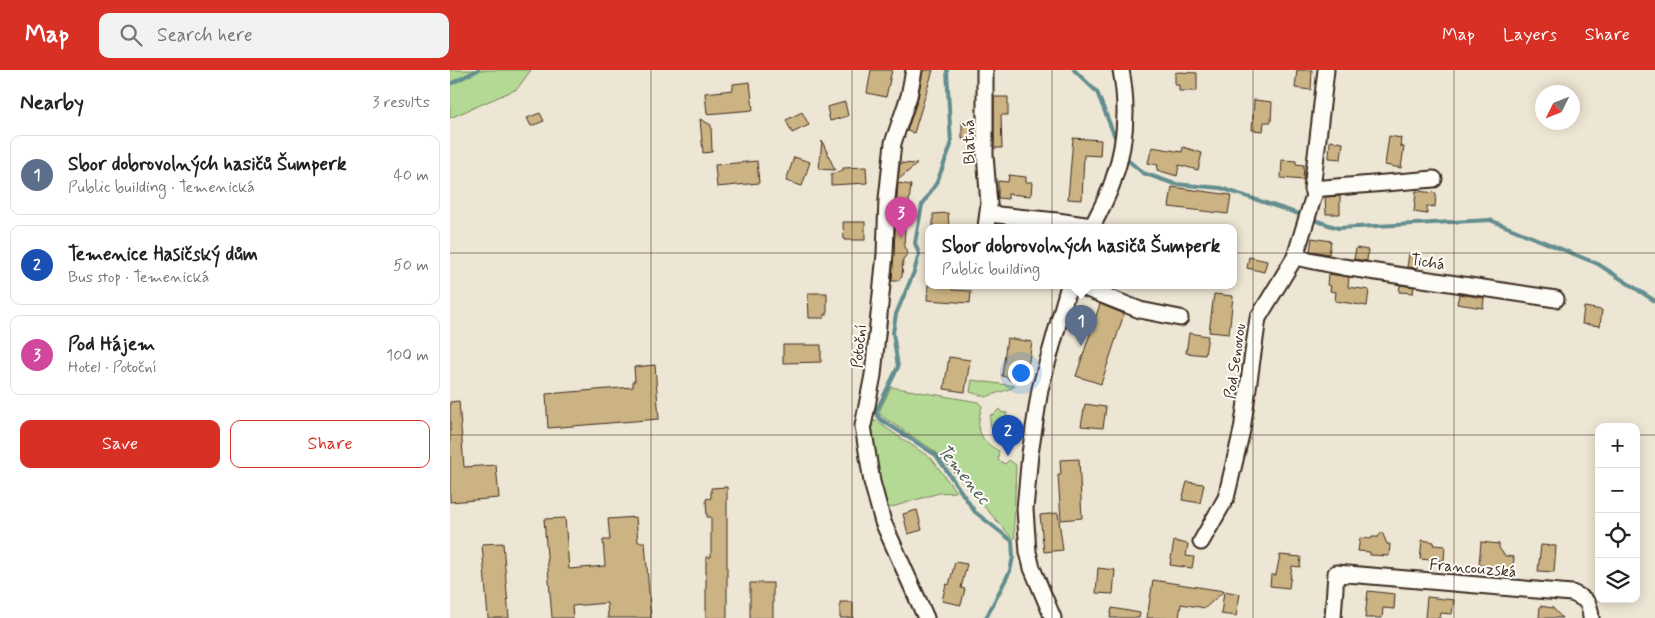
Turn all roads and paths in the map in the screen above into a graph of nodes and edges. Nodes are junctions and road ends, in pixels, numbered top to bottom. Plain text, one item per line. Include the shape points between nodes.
1 (914, 70) edge
2 (985, 70) edge
3 (1121, 70) edge
4 (1326, 70) edge
5 (1434, 179) dead end
6 (1312, 189) junction
7 (987, 221) edge
8 (1074, 224) edge
9 (1093, 224) edge
10 (1295, 257) junction
11 (1068, 289) edge
12 (1087, 289) edge
13 (1556, 299) dead end
14 (1180, 318) dead end
15 (1201, 542) dead end
16 (926, 618) edge
17 (1053, 618) edge
18 (1333, 618) edge
19 (1591, 618) edge

1 - 16 street, Potoční via 893,143 874,366 863,426 872,482 884,522
2 - 7 street, Blatná
3 - 9 street via 1126,112 1120,159 1113,183
4 - 6 street, Pod Senovou
5 - 6 street
6 - 10 street, Pod Senovou via 1314,195
7 - 8 street, Blatná
10 - 13 street, Tichá
10 - 15 street, Pod Senovou via 1258,318 1242,430 1226,498
11 - 17 street via 1040,390 1025,509 1032,568
12 - 14 street via 1140,310
18 - 19 street, Francouzská via 1336,573 1572,593 1584,598 1591,608

